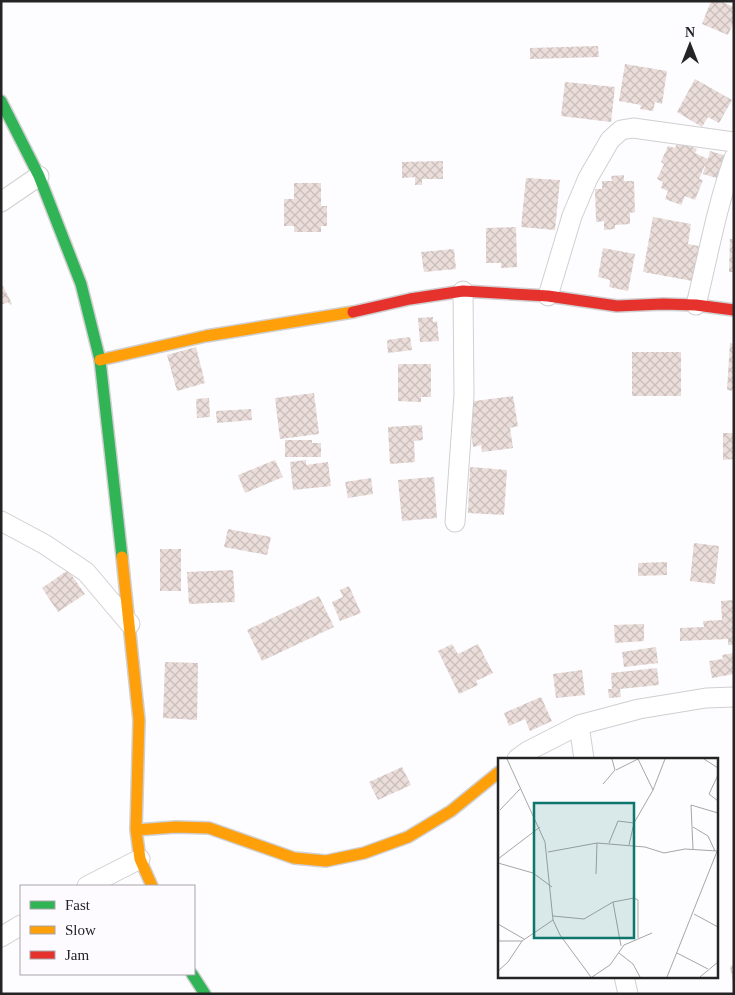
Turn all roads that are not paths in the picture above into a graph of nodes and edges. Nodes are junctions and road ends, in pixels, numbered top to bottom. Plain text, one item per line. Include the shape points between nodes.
1 (1, 101) edge
2 (734, 142) edge
3 (734, 158) edge
4 (39, 176) junction
5 (1, 202) edge
6 (463, 291) junction
7 (548, 296) junction
8 (696, 305) junction
9 (734, 310) edge
10 (100, 360) junction
11 (1, 521) edge
12 (455, 522) dead end
13 (130, 624) junction
14 (734, 698) edge
15 (579, 725) junction
16 (518, 758) edge
17 (584, 758) edge
18 (498, 773) edge
19 (136, 830) junction
20 (140, 859) junction
21 (89, 885) edge
22 (152, 885) edge
23 (20, 926) edge
24 (1, 937) edge
25 (193, 975) edge
26 (624, 978) edge
27 (205, 994) edge
28 (628, 994) edge

1 - 4 street
2 - 7 street via 633,128 621,130 610,140 588,178 572,216
3 - 8 street
4 - 5 street
4 - 10 street via 81,284
6 - 7 street
6 - 10 street via 206,336
6 - 12 street via 464,395
7 - 8 street via 617,306
8 - 9 street
10 - 13 street
11 - 13 street via 86,572
13 - 19 street via 139,720
14 - 15 street via 706,698 639,709
15 - 16 street
15 - 17 street
18 - 19 street via 450,811 408,837 364,853 326,861 294,858 209,828
19 - 20 street
20 - 21 street
20 - 22 street
23 - 24 street
25 - 27 street
26 - 28 street

